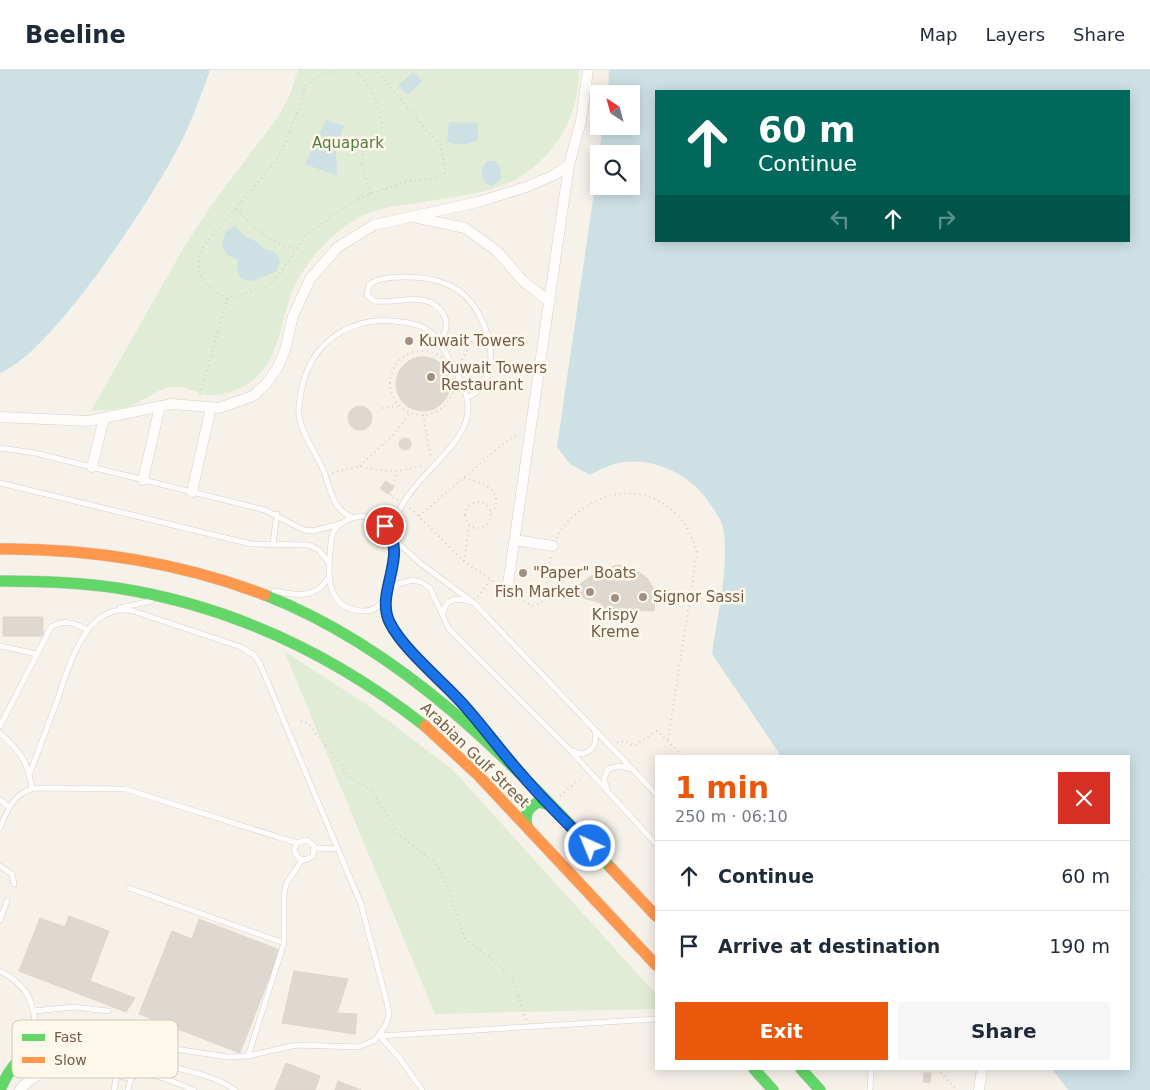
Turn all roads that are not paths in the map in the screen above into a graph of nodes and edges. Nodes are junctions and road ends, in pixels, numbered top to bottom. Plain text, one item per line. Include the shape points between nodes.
1 (588, 70) edge
2 (569, 165) junction
3 (414, 217) junction
4 (550, 302) junction
5 (439, 341) junction
6 (467, 398) junction
7 (160, 406) junction
8 (211, 407) junction
9 (0, 417) edge
10 (104, 418) junction
11 (0, 448) edge
12 (92, 467) junction
13 (144, 480) junction
14 (0, 483) edge
15 (192, 492) junction
16 (277, 514) junction
17 (353, 518) junction
18 (343, 523) junction
19 (393, 538) junction
20 (515, 540) junction
21 (0, 542) edge
22 (273, 543) junction
23 (553, 546) road end
24 (45, 549) junction
25 (0, 550) edge
26 (329, 563) junction
27 (328, 577) junction
28 (0, 582) edge
29 (232, 583) junction
30 (388, 590) junction
31 (507, 591) road end
32 (386, 597) junction
33 (184, 602) junction
34 (474, 603) junction
35 (117, 609) junction
36 (444, 620) junction
37 (88, 630) junction
38 (0, 646) edge
39 (37, 654) junction
40 (0, 726) edge
41 (593, 726) junction
42 (0, 733) edge
43 (568, 748) junction
44 (635, 771) junction
45 (30, 772) junction
46 (521, 775) junction
47 (32, 788) junction
48 (655, 793) edge
49 (610, 795) junction
50 (0, 800) edge
51 (550, 805) junction
52 (9, 807) junction
53 (527, 826) junction
54 (0, 828) edge
55 (296, 843) junction
56 (655, 843) edge
57 (314, 848) junction
58 (337, 849) junction
59 (302, 860) junction
60 (0, 866) edge
61 (14, 884) dead end
62 (129, 888) dead end
63 (7, 901) dead end
64 (655, 915) edge
65 (0, 920) edge
66 (284, 943) junction
67 (655, 964) edge
68 (0, 971) edge
69 (33, 1011) junction
70 (108, 1011) dead end
71 (655, 1019) edge
72 (34, 1020) edge
73 (380, 1036) junction
74 (178, 1050) edge
75 (248, 1056) junction
76 (12, 1066) edge
77 (178, 1069) edge
78 (755, 1070) edge
79 (802, 1070) edge
80 (871, 1070) edge
81 (982, 1070) edge
82 (33, 1078) edge
83 (132, 1078) edge
84 (164, 1078) edge
85 (0, 1090) edge
86 (20, 1090) edge
87 (128, 1090) edge
88 (194, 1090) edge
89 (235, 1090) edge
90 (422, 1090) edge
91 (773, 1090) edge
92 (820, 1090) edge
93 (870, 1090) edge
94 (979, 1090) edge

1 - 2 street via 581,121
2 - 3 street via 526,187
2 - 4 street
3 - 4 street via 465,228 497,251 523,281
3 - 8 street via 374,225 338,247 310,279 293,316 278,367 266,384 253,396 219,408
4 - 20 street
5 - 6 lane
5 - 6 lane via 446,325 444,315 436,305 413,300 374,301 367,295 369,285 379,280 417,277 441,282 464,295 484,322 490,342 489,369 479,389
5 - 17 lane via 424,328 405,322 385,320 348,326 322,346 306,375 299,412 303,428 326,476 335,504
6 - 19 lane via 468,413 461,433 404,502 395,518
7 - 8 street
7 - 10 street
7 - 13 street
8 - 15 street
9 - 10 street via 88,421
10 - 12 street
11 - 12 lane
12 - 13 lane
13 - 15 lane
14 - 22 lane via 245,542
15 - 16 lane
16 - 18 lane via 304,530 313,531
16 - 22 lane
17 - 18 lane
17 - 19 lane via 376,520
18 - 26 lane via 332,538
19 - 30 lane via 394,554
19 - 34 lane via 420,563
20 - 23 street
20 - 31 street
21 - 24 lane
22 - 26 lane via 313,546
24 - 25 main road, Arabian Gulf Street
24 - 29 main road, Arabian Gulf Street via 142,561
26 - 27 lane
27 - 29 lane via 318,590 303,596
27 - 32 lane via 336,598 356,610 372,610
28 - 33 main road, Arabian Gulf Street via 72,581 149,592
29 - 46 main road, Arabian Gulf Street via 292,606 390,662 460,717
30 - 32 lane
30 - 36 lane via 406,581 421,582 435,596
32 - 46 lane via 386,613 394,630 466,708
33 - 35 lane via 149,601
33 - 53 main road, Arabian Gulf Street via 305,646 389,697 434,732
34 - 36 lane via 460,598 451,601 443,609
34 - 41 lane
35 - 37 lane via 103,616
35 - 58 lane via 133,610 234,644 254,655
36 - 43 lane via 449,629
37 - 39 lane via 73,622 58,623 51,627
37 - 45 lane via 76,649
38 - 39 lane
39 - 40 lane
41 - 43 lane via 596,738 592,750 580,754
41 - 44 lane
42 - 45 lane via 20,751
43 - 49 lane
44 - 48 lane
44 - 49 lane via 619,766 608,769 604,779
45 - 47 lane
46 - 51 main road, Arabian Gulf Street
47 - 52 lane
47 - 55 lane via 125,788
49 - 56 lane
50 - 52 lane
51 - 53 main road via 543,802 532,805 525,814
51 - 64 main road, Arabian Gulf Street
52 - 54 lane
53 - 67 main road, Arabian Gulf Street
55 - 57 lane via 307,840
55 - 59 lane via 295,853
57 - 58 lane
57 - 59 lane via 312,856
58 - 73 lane via 361,904 387,1003 388,1019
59 - 66 lane via 286,884
60 - 61 lane via 12,874
62 - 66 lane
63 - 65 lane
66 - 75 lane
68 - 69 lane via 24,987
69 - 70 lane via 74,1007
69 - 72 lane
71 - 73 lane
73 - 75 lane via 359,1047 296,1045
73 - 90 lane
74 - 75 lane via 217,1056
76 - 85 main road
77 - 89 lane via 221,1081
78 - 91 main road
79 - 92 main road
80 - 93 lane
81 - 94 street
82 - 86 street
83 - 87 lane
84 - 88 lane

